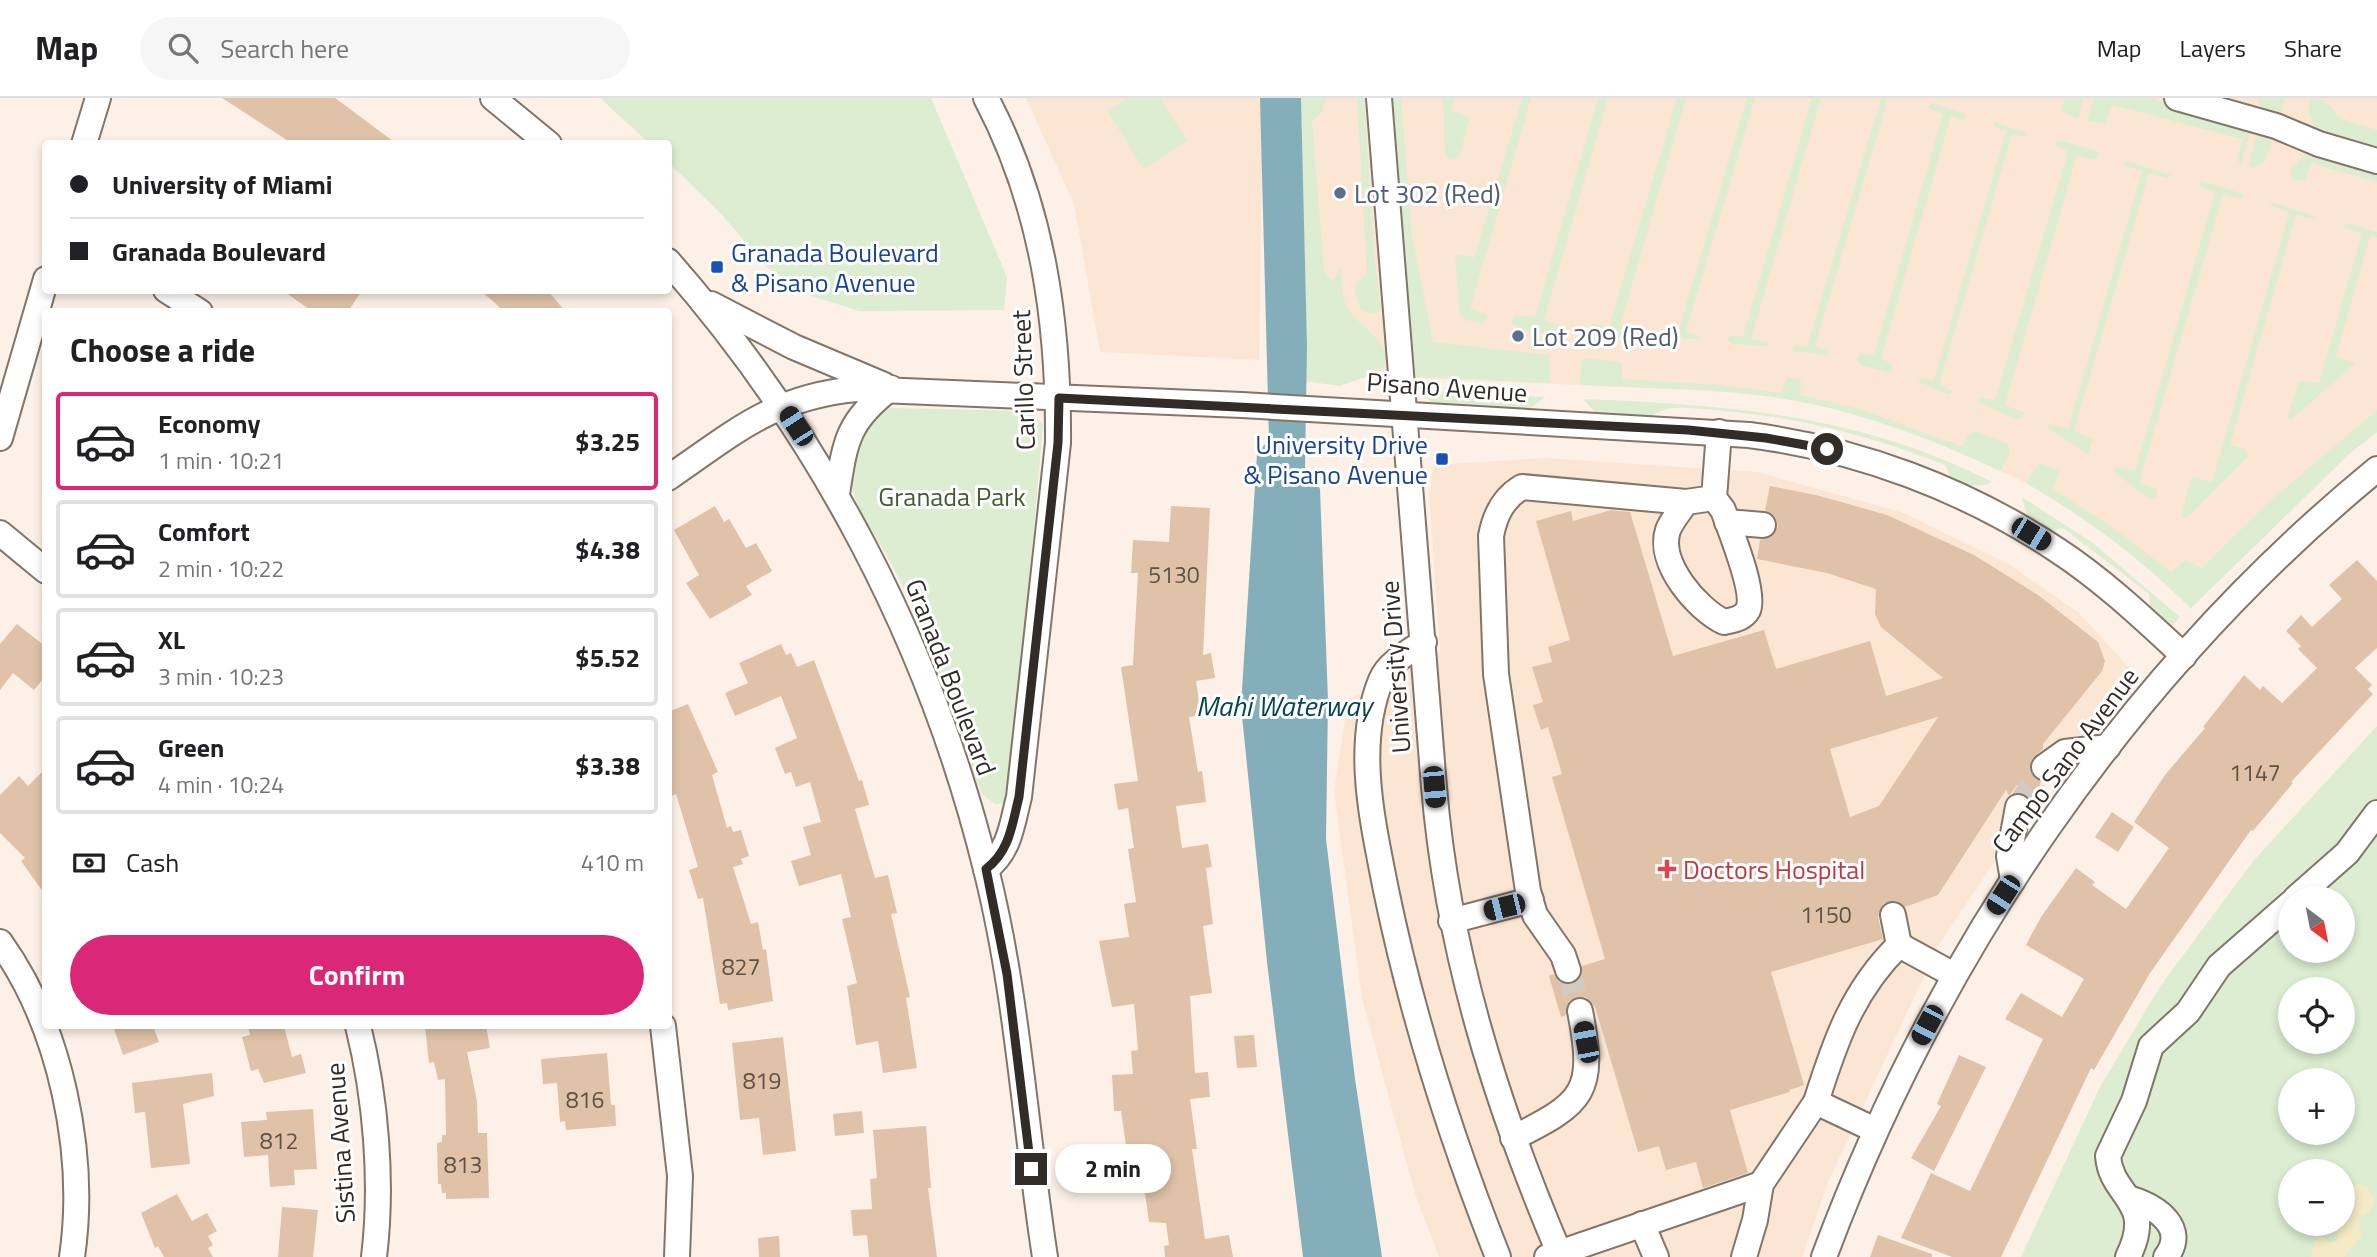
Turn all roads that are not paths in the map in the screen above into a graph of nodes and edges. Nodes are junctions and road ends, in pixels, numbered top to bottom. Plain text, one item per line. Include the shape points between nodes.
1 (97, 98) edge
2 (494, 98) edge
3 (986, 98) edge
4 (1379, 98) edge
5 (2177, 98) edge
6 (86, 140) edge
7 (544, 140) edge
8 (2377, 161) edge
9 (672, 266) edge
10 (42, 293) edge
11 (172, 294) edge
12 (697, 294) junction
13 (194, 308) edge
14 (891, 388) junction
15 (1059, 398) junction
16 (782, 404) junction
17 (1402, 415) junction
18 (1719, 432) junction
19 (0, 438) edge
20 (2377, 469) edge
21 (672, 475) edge
22 (837, 494) junction
23 (1714, 498) junction
24 (1686, 502) junction
25 (1727, 522) junction
26 (1763, 525) dead end
27 (0, 533) edge
28 (42, 568) edge
29 (1424, 642) junction
30 (2184, 656) junction
31 (2108, 747) junction
32 (2044, 767) tunnel mouth
33 (2018, 807) tunnel mouth
34 (2377, 813) edge
35 (986, 869) junction
36 (2013, 880) junction
37 (2310, 886) edge
38 (1531, 900) junction
39 (2278, 914) edge
40 (1892, 915) dead end
41 (1451, 921) junction
42 (0, 942) edge
43 (1899, 945) junction
44 (1568, 970) tunnel mouth
45 (1954, 975) junction
46 (1580, 1011) tunnel mouth
47 (42, 1027) edge
48 (43, 1029) edge
49 (359, 1029) edge
50 (663, 1029) edge
51 (1816, 1102) junction
52 (1875, 1130) junction
53 (1513, 1139) junction
54 (1761, 1184) junction
55 (2131, 1199) junction
56 (1642, 1224) junction
57 (1555, 1255) edge
58 (72, 1257) edge
59 (374, 1257) edge
60 (677, 1257) edge
61 (1045, 1257) edge
62 (1498, 1257) edge
63 (1656, 1257) edge
64 (1744, 1257) edge
65 (1824, 1257) edge
66 (2128, 1257) edge
67 (2166, 1257) edge

1 - 6 street
2 - 7 street
3 - 15 street, Carillo Street via 1017,165 1044,261
4 - 17 street, University Drive
5 - 8 street
9 - 12 street, Granada Boulevard
10 - 19 street
11 - 13 street
12 - 14 street via 742,323
12 - 16 street, Granada Boulevard
14 - 15 street, Pisano Avenue
14 - 16 street, Pisano Avenue via 815,393
14 - 22 street via 858,417 843,457
15 - 17 street, Pisano Avenue
15 - 35 street, Carillo Street via 1019,797 1005,849
16 - 21 street, Pisano Avenue
16 - 22 street, Granada Boulevard
17 - 18 street, Pisano Avenue
17 - 29 street, University Drive
18 - 23 street
18 - 30 street, Pisano Avenue via 1852,456 1972,501 2065,556
20 - 30 street, Campo Sano Avenue
22 - 35 street, Granada Boulevard via 886,585 921,666
23 - 24 street
23 - 25 street
24 - 25 street via 1667,531 1669,555 1696,604 1724,622 1747,612 1751,597
24 - 38 street via 1522,487 1511,493 1494,520 1496,674
25 - 26 street
27 - 28 street
29 - 41 street, University Drive via 1436,820
29 - 62 street via 1382,677 1371,712 1368,768 1373,823 1419,1028 1460,1160
30 - 31 street, Campo Sano Avenue
31 - 32 street via 2065,752
31 - 36 street, Campo Sano Avenue
33 - 36 street via 2009,856
34 - 37 street via 2347,853
35 - 61 street, Granada Boulevard via 1003,953
36 - 45 street, Campo Sano Avenue
38 - 41 street
38 - 44 street
39 - 55 street via 2219,966 2188,1012 2151,1046 2134,1101 2108,1156 2109,1166
40 - 43 street
41 - 53 street, University Drive via 1474,1019
42 - 47 street via 27,988
43 - 45 street
43 - 51 street via 1883,961 1841,1027
45 - 52 street, Campo Sano Avenue
46 - 53 street via 1586,1042 1583,1090 1569,1107
48 - 58 street via 59,1072 74,1180
49 - 59 street, Sistina Avenue via 374,1135
50 - 60 street via 681,1175
51 - 52 street
51 - 54 street
52 - 65 street, Campo Sano Avenue
53 - 57 street, University Drive
54 - 56 street
54 - 64 street
55 - 66 street via 2137,1228
55 - 67 street via 2155,1209 2171,1225 2175,1234
56 - 57 street
56 - 63 street

